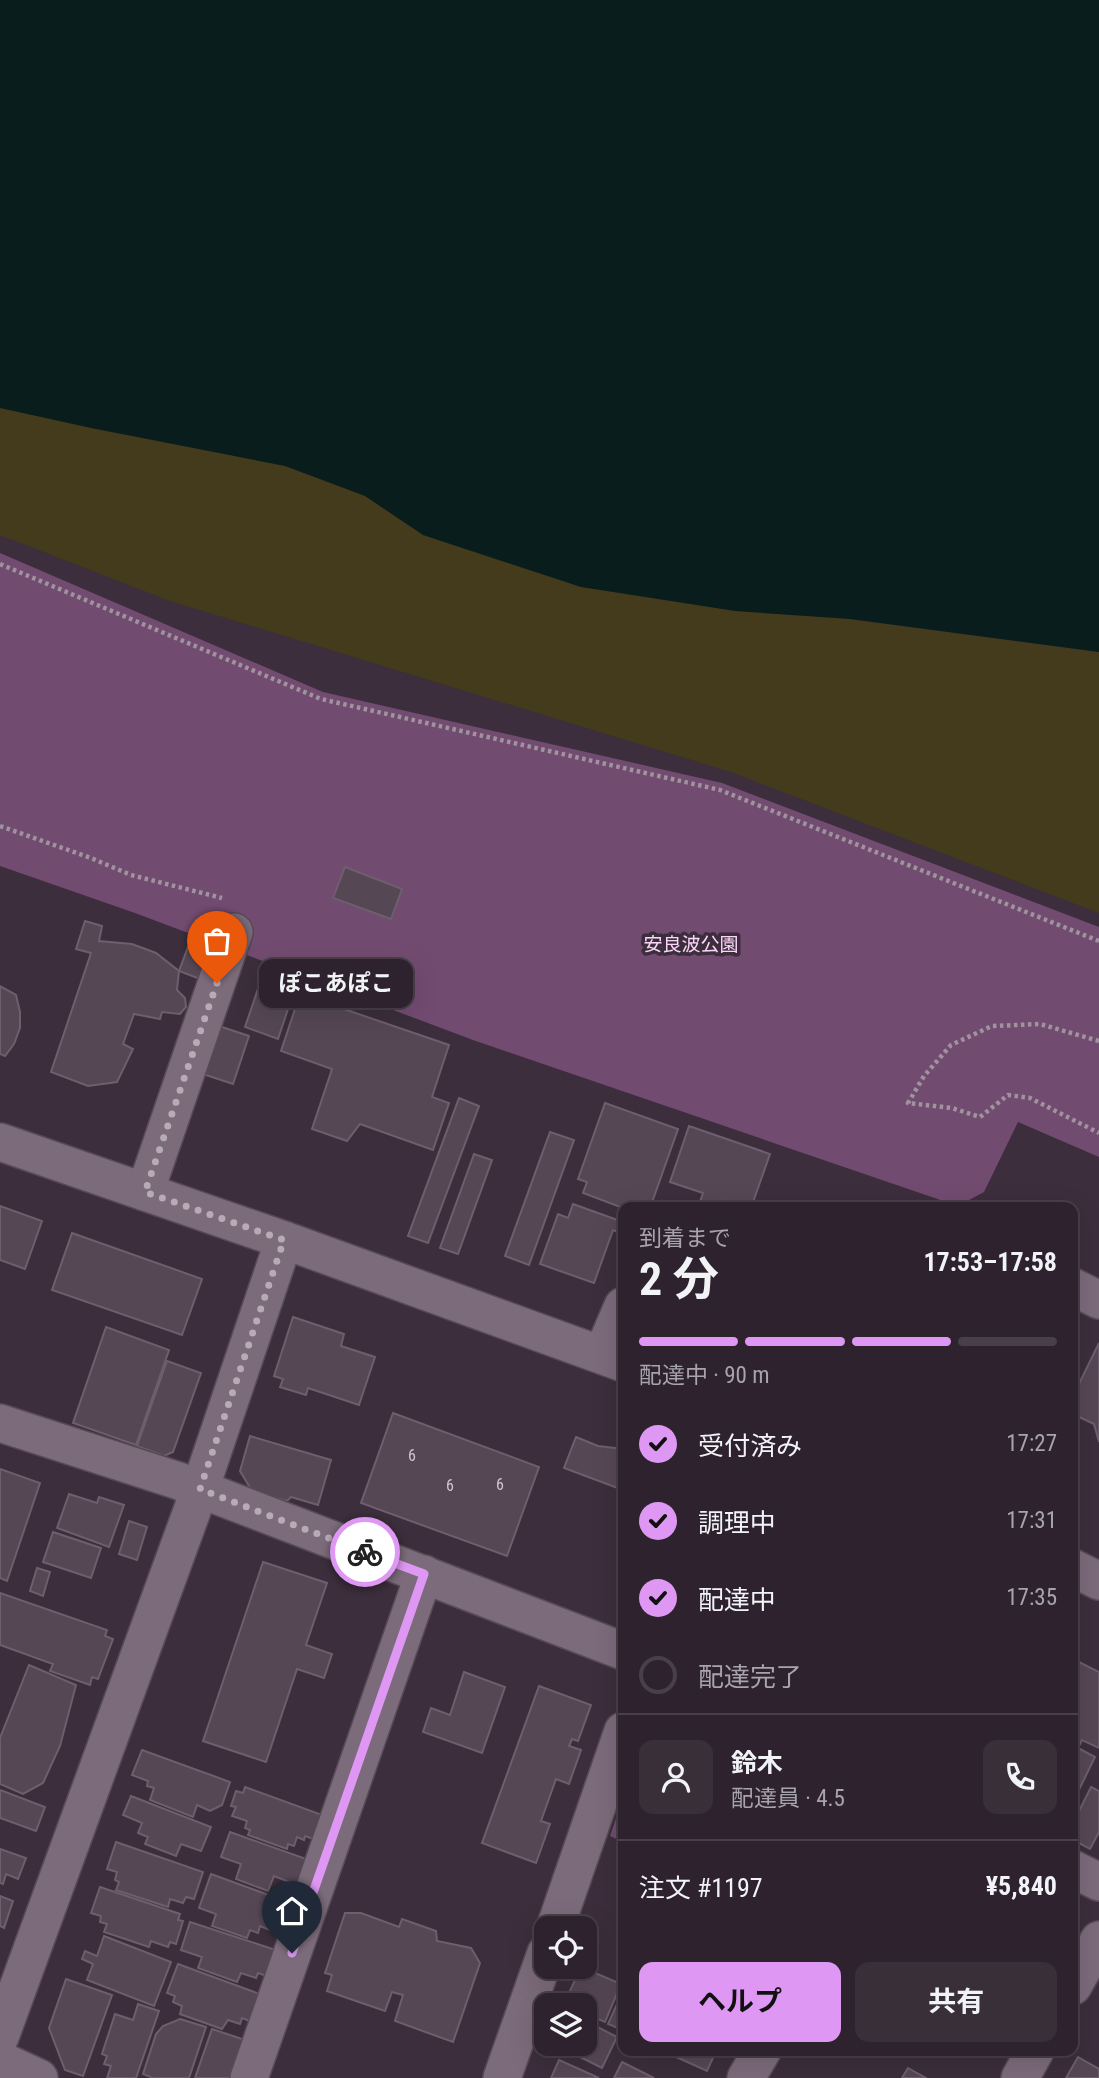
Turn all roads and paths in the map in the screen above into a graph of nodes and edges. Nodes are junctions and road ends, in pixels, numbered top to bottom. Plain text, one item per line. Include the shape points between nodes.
1 (0, 564) edge
2 (0, 826) edge
3 (231, 916) joint
4 (1099, 941) edge
5 (1099, 1041) edge
6 (1099, 1133) edge
7 (0, 1142) edge
8 (145, 1192) junction
9 (284, 1240) junction
10 (1078, 1290) edge
11 (1099, 1300) edge
12 (618, 1332) edge
13 (613, 1359) edge
14 (0, 1423) edge
15 (200, 1489) junction
16 (1078, 1570) edge
17 (424, 1574) junction
18 (1099, 1581) edge
19 (618, 1649) edge
20 (618, 1745) edge
21 (1078, 1871) edge
22 (1099, 1882) edge
23 (559, 1916) edge
24 (1099, 1940) edge
25 (1078, 1977) edge
26 (537, 1979) edge
27 (0, 2037) edge
28 (759, 2056) edge
29 (1032, 2056) edge
30 (0, 2060) edge
31 (39, 2078) edge
32 (249, 2078) edge
33 (502, 2078) edge
34 (746, 2078) edge
35 (1020, 2078) edge

1 - 4 path via 320,699 720,790
2 - 3 path
3 - 8 street
5 - 6 path via 1040,1024 992,1027 951,1045 908,1103 980,1117 1008,1095 1030,1098
7 - 8 street
8 - 9 street
9 - 13 street
9 - 15 street
10 - 11 street
12 - 13 street
14 - 15 street
15 - 17 street
15 - 27 street
16 - 18 street
17 - 19 street
17 - 32 street
20 - 23 street
21 - 22 street
24 - 25 street
26 - 33 street
28 - 34 street
29 - 35 street
30 - 31 street

